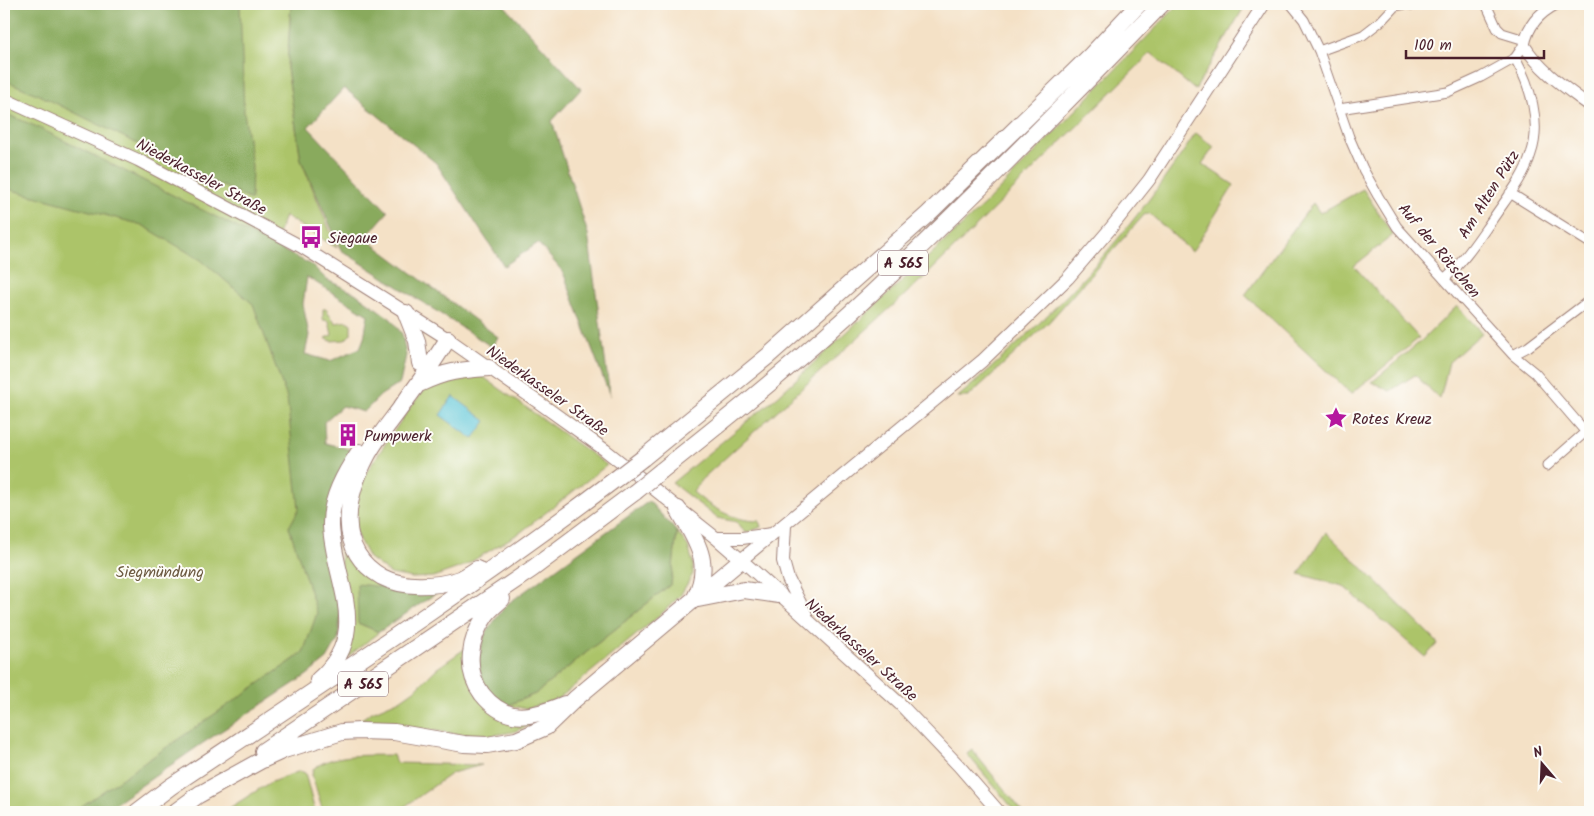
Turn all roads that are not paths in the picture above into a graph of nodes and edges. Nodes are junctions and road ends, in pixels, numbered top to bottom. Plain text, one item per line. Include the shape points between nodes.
1 (1139, 4) edge
2 (1162, 4) edge
3 (1264, 4) edge
4 (1291, 4) edge
5 (1486, 4) edge
6 (1556, 4) edge
7 (1412, 5) dead end
8 (1525, 42) junction
9 (1319, 51) junction
10 (1515, 58) junction
11 (4, 99) edge
12 (1590, 106) edge
13 (1339, 109) junction
14 (1510, 193) junction
15 (1590, 243) edge
16 (1444, 279) junction
17 (1590, 300) edge
18 (406, 313) junction
19 (444, 337) junction
20 (1513, 355) junction
21 (420, 363) junction
22 (489, 368) junction
23 (417, 385) junction
24 (1589, 432) edge
25 (1547, 466) dead end
26 (678, 509) junction
27 (785, 526) junction
28 (543, 534) junction
29 (774, 534) junction
30 (716, 538) junction
31 (741, 560) junction
32 (532, 569) junction
33 (780, 595) junction
34 (694, 600) junction
35 (811, 624) junction
36 (575, 700) junction
37 (280, 713) junction
38 (193, 798) junction
39 (137, 812) edge
40 (174, 812) edge
41 (999, 812) edge

1 - 28 highway, A 565, bridge via 928,214 776,349 643,458
2 - 32 highway, A 565, bridge via 1039,131 872,293 762,390 661,472
3 - 27 main road via 1148,180 1068,278 982,361
4 - 9 street, Auf der Rötschen via 1304,20
5 - 8 street via 1502,33
6 - 8 street via 1537,17
7 - 9 street via 1395,6 1363,35
8 - 10 street
8 - 12 street via 1532,57 1556,81
9 - 13 street, Auf der Rötschen
10 - 13 street via 1448,92
10 - 14 street, Am Alten Pütz via 1530,93 1535,136 1531,156
11 - 18 main road, Niederkasseler Straße via 138,160 289,240
13 - 16 street, Auf der Rötschen via 1363,169 1397,227
14 - 15 street
14 - 16 street, Am Alten Pütz via 1474,245
16 - 20 street, Auf der Rötschen
17 - 20 street
18 - 19 main road, Niederkasseler Straße
18 - 21 highway via 417,341
19 - 21 highway
19 - 22 main road, Niederkasseler Straße
19 - 23 highway
20 - 24 street, Auf der Rötschen
21 - 37 highway via 342,479 333,506 331,526 348,613 346,636 328,672
22 - 23 highway via 456,370 436,375
22 - 26 main road, Niederkasseler Straße via 605,450
23 - 28 highway via 368,454 353,486 348,524 358,556 383,577 406,584 428,585 457,580
24 - 25 street, Auf der Rötschen
26 - 30 main road, Niederkasseler Straße
26 - 34 highway via 700,549 703,566 701,585
27 - 29 main road
27 - 35 main road via 783,561 788,579
28 - 37 highway, A 565
29 - 30 main road
29 - 31 main road
30 - 31 main road, Niederkasseler Straße
31 - 33 main road, Niederkasseler Straße
31 - 34 highway
32 - 36 highway via 486,615 473,640 470,654 473,678 491,705 513,715 543,713
32 - 38 highway, A 565
33 - 34 highway via 744,590
33 - 35 main road, Niederkasseler Straße
34 - 36 highway
35 - 41 main road, Niederkasseler Straße via 900,704
36 - 38 highway via 546,727 516,740 487,745 394,732 360,731 329,736 284,750
37 - 39 highway, A 565
38 - 40 highway, A 565

